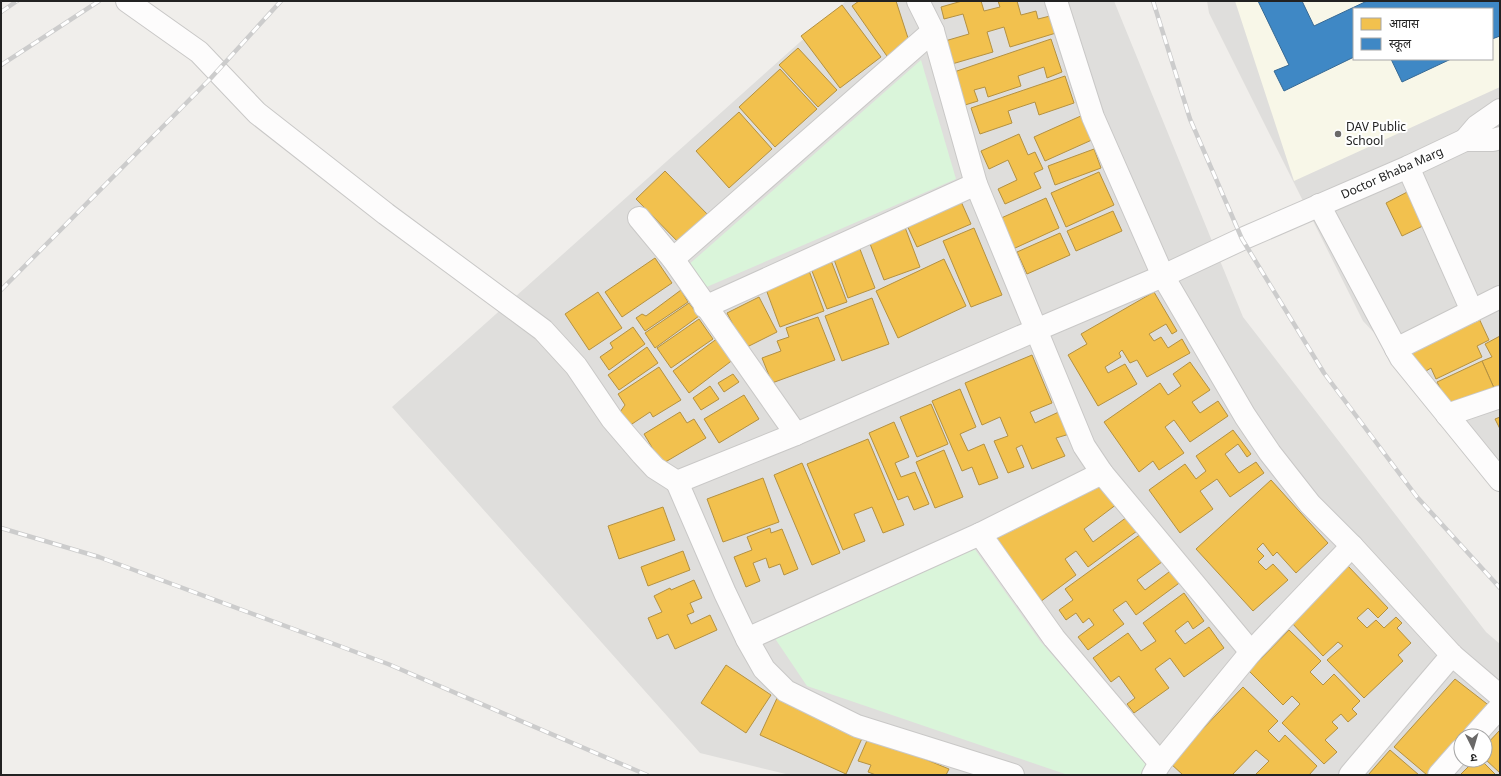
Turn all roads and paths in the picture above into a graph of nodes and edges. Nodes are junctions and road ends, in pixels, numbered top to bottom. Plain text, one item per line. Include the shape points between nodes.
1 (127, 1) edge
2 (918, 1) edge
3 (1056, 1) edge
4 (933, 31) junction
5 (1500, 110) edge
6 (1465, 140) junction
7 (1498, 141) edge
8 (1408, 167) junction
9 (976, 184) junction
10 (1319, 205) junction
11 (639, 218) dead end
12 (673, 259) junction
13 (1163, 276) junction
14 (1500, 297) edge
15 (706, 307) junction
16 (1472, 310) junction
17 (1036, 330) junction
18 (1396, 348) junction
19 (1500, 396) edge
20 (1447, 416) junction
21 (796, 434) junction
22 (1102, 473) junction
23 (1500, 480) edge
24 (677, 482) junction
25 (980, 534) junction
26 (1352, 546) junction
27 (747, 639) junction
28 (1251, 652) junction
29 (1452, 655) junction
30 (1500, 696) edge
31 (1500, 707) edge
32 (1481, 728) edge
33 (1453, 759) edge
34 (1157, 769) edge
35 (1014, 775) edge
36 (1350, 775) edge
37 (1439, 775) edge

1 - 24 street via 199,52 257,113 386,214 543,330 576,366 612,419 642,454 656,468
2 - 4 street
3 - 13 street via 1093,117
4 - 9 street
4 - 12 street
5 - 6 street, Doctor Bhaba Marg via 1477,126
6 - 7 street, Doctor Bhaba Marg
6 - 8 street, Doctor Bhaba Marg
8 - 10 street, Doctor Bhaba Marg
8 - 16 street
9 - 15 street
9 - 17 street
10 - 13 street, Doctor Bhaba Marg
10 - 18 street
11 - 12 street
12 - 15 street
13 - 17 street, Doctor Bhaba Marg
13 - 26 street via 1245,416 1270,453 1310,504
14 - 16 street
15 - 21 street
16 - 18 street
17 - 21 street, Doctor Bhaba Marg
17 - 22 street via 1084,446
18 - 20 street
19 - 20 street
20 - 23 street
21 - 24 street, Doctor Bhaba Marg
22 - 25 street
22 - 28 street
24 - 27 street
25 - 27 street
25 - 34 street via 1054,638
26 - 28 street
26 - 29 street
27 - 35 street via 764,669 786,691 857,726
28 - 34 street
29 - 30 street
29 - 36 street
31 - 32 street
33 - 37 street

